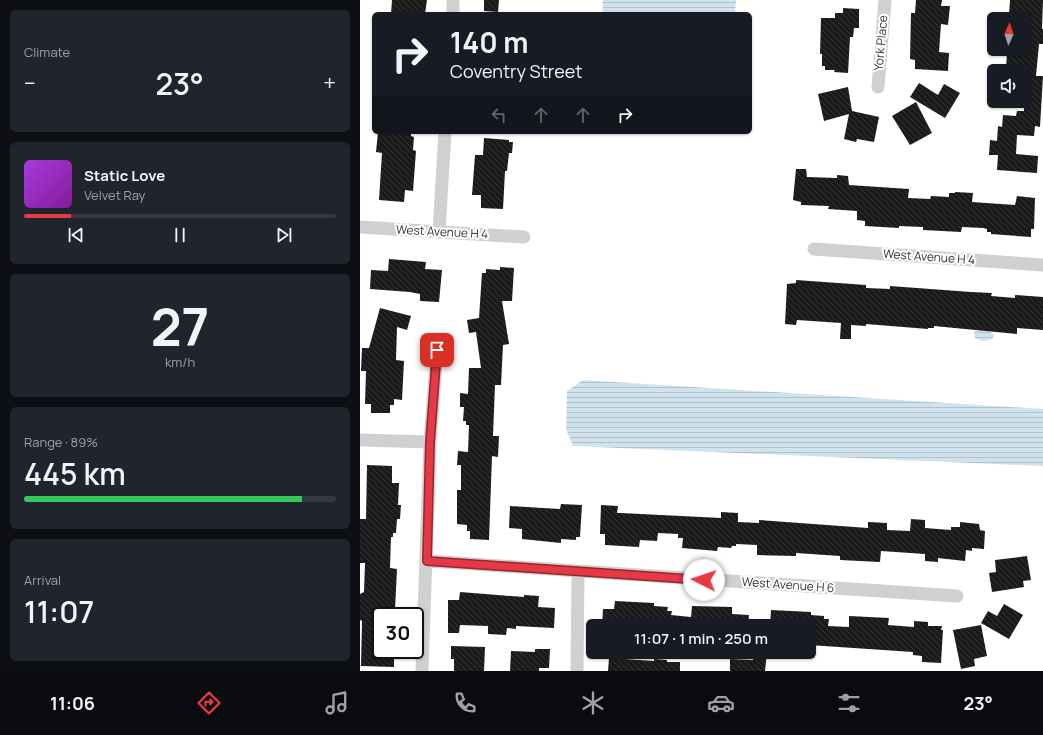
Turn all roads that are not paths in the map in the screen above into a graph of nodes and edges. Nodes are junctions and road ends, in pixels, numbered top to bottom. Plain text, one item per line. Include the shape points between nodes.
1 (454, 0) edge
2 (884, 0) edge
3 (453, 12) edge
4 (878, 87) dead end
5 (445, 134) edge
6 (360, 227) edge
7 (439, 232) junction
8 (524, 237) dead end
9 (814, 249) dead end
10 (1043, 265) edge
11 (437, 350) dead end
12 (360, 440) edge
13 (430, 442) junction
14 (427, 561) junction
15 (578, 572) junction
16 (957, 596) dead end
17 (422, 671) edge
18 (577, 671) edge

1 - 3 street
2 - 4 street, York Place
5 - 7 street
6 - 7 street, West Avenue H 4
7 - 8 street, West Avenue H 4
9 - 10 street, West Avenue H 4
11 - 13 street
12 - 13 street
13 - 14 street
14 - 15 street, West Avenue H 6
14 - 17 street
15 - 16 street, West Avenue H 6
15 - 18 street

